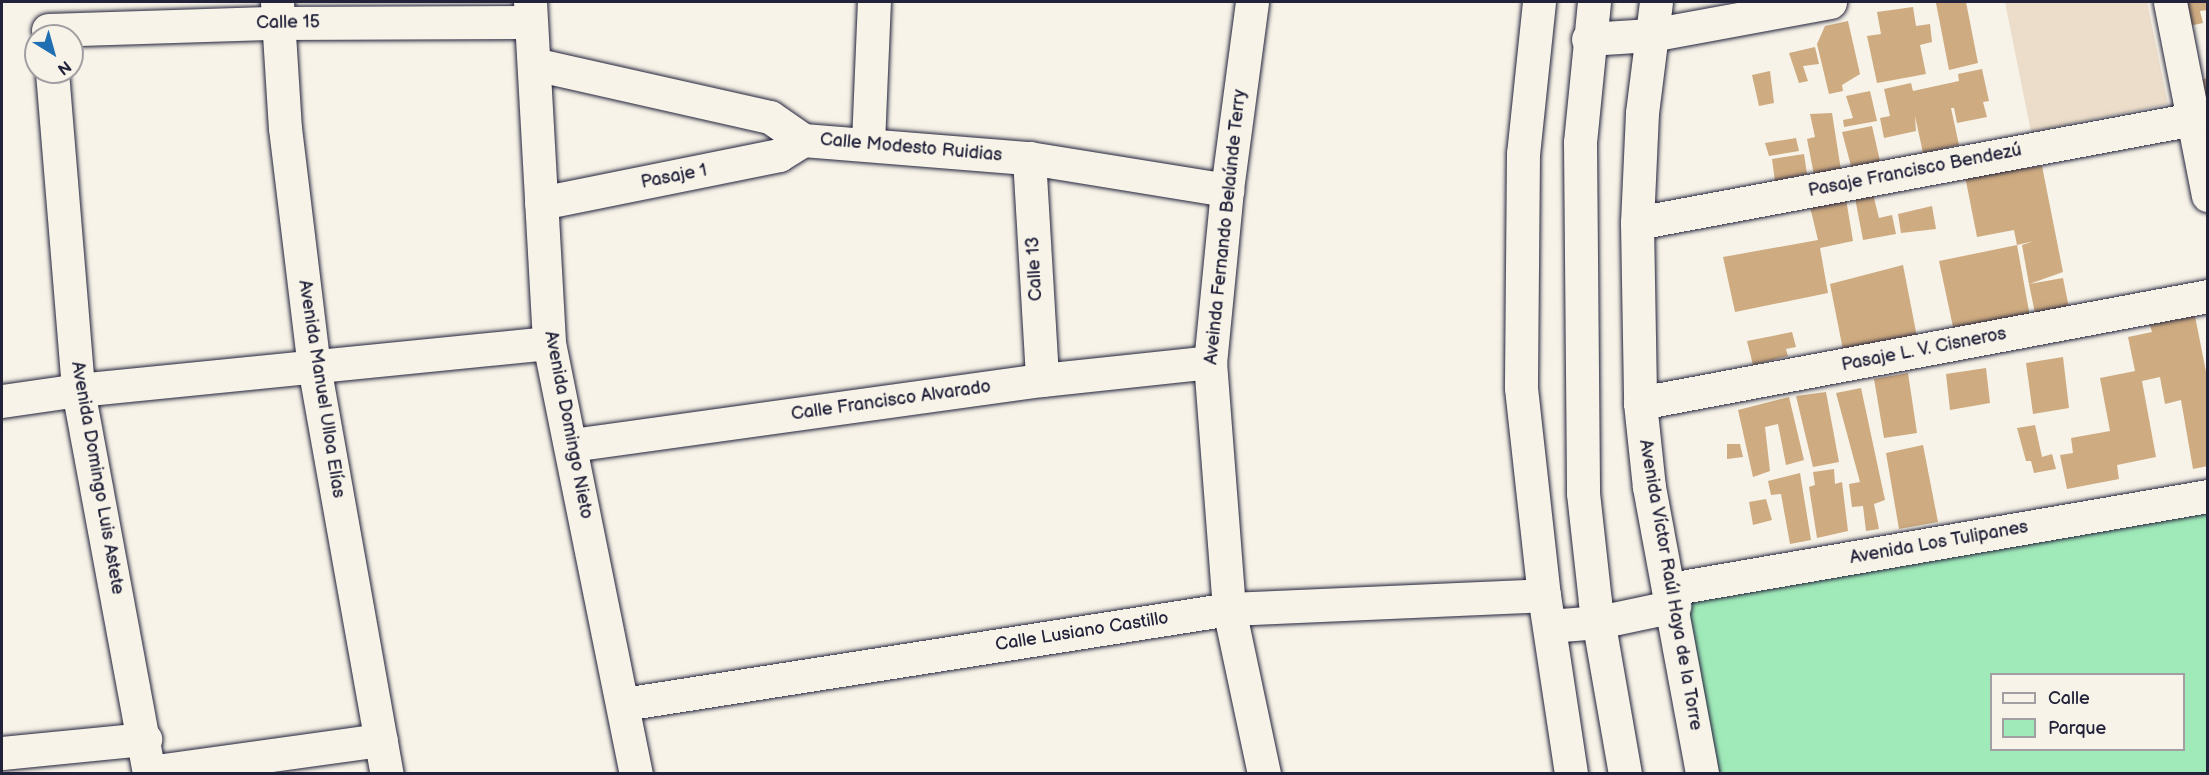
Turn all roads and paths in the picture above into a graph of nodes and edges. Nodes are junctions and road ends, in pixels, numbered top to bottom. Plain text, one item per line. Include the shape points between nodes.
1 (874, 2) edge
2 (1252, 2) edge
3 (1539, 2) edge
4 (1594, 2) edge
5 (1656, 2) edge
6 (1830, 2) edge
7 (2170, 2) edge
8 (277, 12) edge
9 (529, 12) edge
10 (47, 22) edge
11 (1651, 35) junction
12 (1588, 39) junction
13 (534, 64) junction
14 (53, 84) edge
15 (2193, 119) junction
16 (803, 140) junction
17 (868, 143) junction
18 (1029, 158) junction
19 (1227, 190) junction
20 (2208, 195) edge
21 (541, 202) junction
22 (1637, 223) junction
23 (2208, 296) edge
24 (549, 343) junction
25 (1210, 362) junction
26 (314, 366) junction
27 (1042, 380) junction
28 (78, 390) junction
29 (2, 401) edge
30 (1640, 403) junction
31 (572, 445) junction
32 (2208, 496) edge
33 (1672, 598) junction
34 (1229, 609) junction
35 (1546, 611) junction
36 (1599, 622) junction
37 (624, 704) junction
38 (145, 739) junction
39 (381, 740) junction
40 (2, 753) edge
41 (149, 773) edge
42 (387, 774) edge
43 (636, 774) edge
44 (1264, 774) edge
45 (1571, 774) edge
46 (1625, 774) edge
47 (1701, 774) edge

1 - 17 street
2 - 19 street, Aveinda Fernando Belaúnde Terry
3 - 35 street via 1523,153 1521,388
4 - 12 street
5 - 11 street, Avenida Víctor Raúl Haya de la Torre
6 - 11 street
7 - 15 street
8 - 9 street, Calle 15
8 - 10 street, Calle 15
8 - 26 street, Avenida Manuel Ulloa Elías via 285,128
9 - 13 street, Avenida Domingo Nieto
11 - 12 street
11 - 22 street, Avenida Víctor Raúl Haya de la Torre
12 - 36 street via 1580,142 1579,351 1583,493
13 - 16 street, Calle Modesto Ruidias via 770,117
13 - 21 street, Avenida Domingo Nieto
14 - 28 street, Avenida Domingo Luis Astete
15 - 20 street
15 - 22 street, Pasaje Francisco Bendezú
16 - 17 street, Calle Modesto Ruidias
16 - 21 street, Pasaje 1 via 768,157
17 - 18 street, Calle Modesto Ruidias
18 - 19 street, Calle Modesto Ruidias
18 - 27 street, Calle 13
19 - 25 street, Aveinda Fernando Belaúnde Terry
21 - 24 street, Avenida Domingo Nieto
22 - 30 street, Avenida Víctor Raúl Haya de la Torre
23 - 30 street, Pasaje L. V. Cisneros
24 - 26 street
24 - 31 street, Avenida Domingo Nieto
25 - 27 street, Calle Francisco Alvarado
25 - 34 street, Aveinda Fernando Belaúnde Terry
26 - 28 street
26 - 39 street, Avenida Manuel Ulloa Elías
27 - 31 street, Calle Francisco Alvarado
28 - 29 street
28 - 38 street, Avenida Domingo Luis Astete
30 - 33 street, Avenida Víctor Raúl Haya de la Torre via 1649,487
31 - 37 street, Avenida Domingo Nieto
32 - 33 street, Avenida Los Tulipanes
33 - 36 street, Avenida Los Tulipanes
33 - 47 street, Avenida Víctor Raúl Haya de la Torre
34 - 35 street, Calle Lusiano Castillo
34 - 37 street, Calle Lusiano Castillo
34 - 44 street, Aveinda Fernando Belaúnde Terry
35 - 36 street, Calle Lusiano Castillo
35 - 45 street
36 - 46 street
37 - 43 street, Avenida Domingo Nieto
38 - 40 street
38 - 41 street, Avenida Domingo Luis Astete
39 - 41 street
39 - 42 street, Avenida Manuel Ulloa Elías

